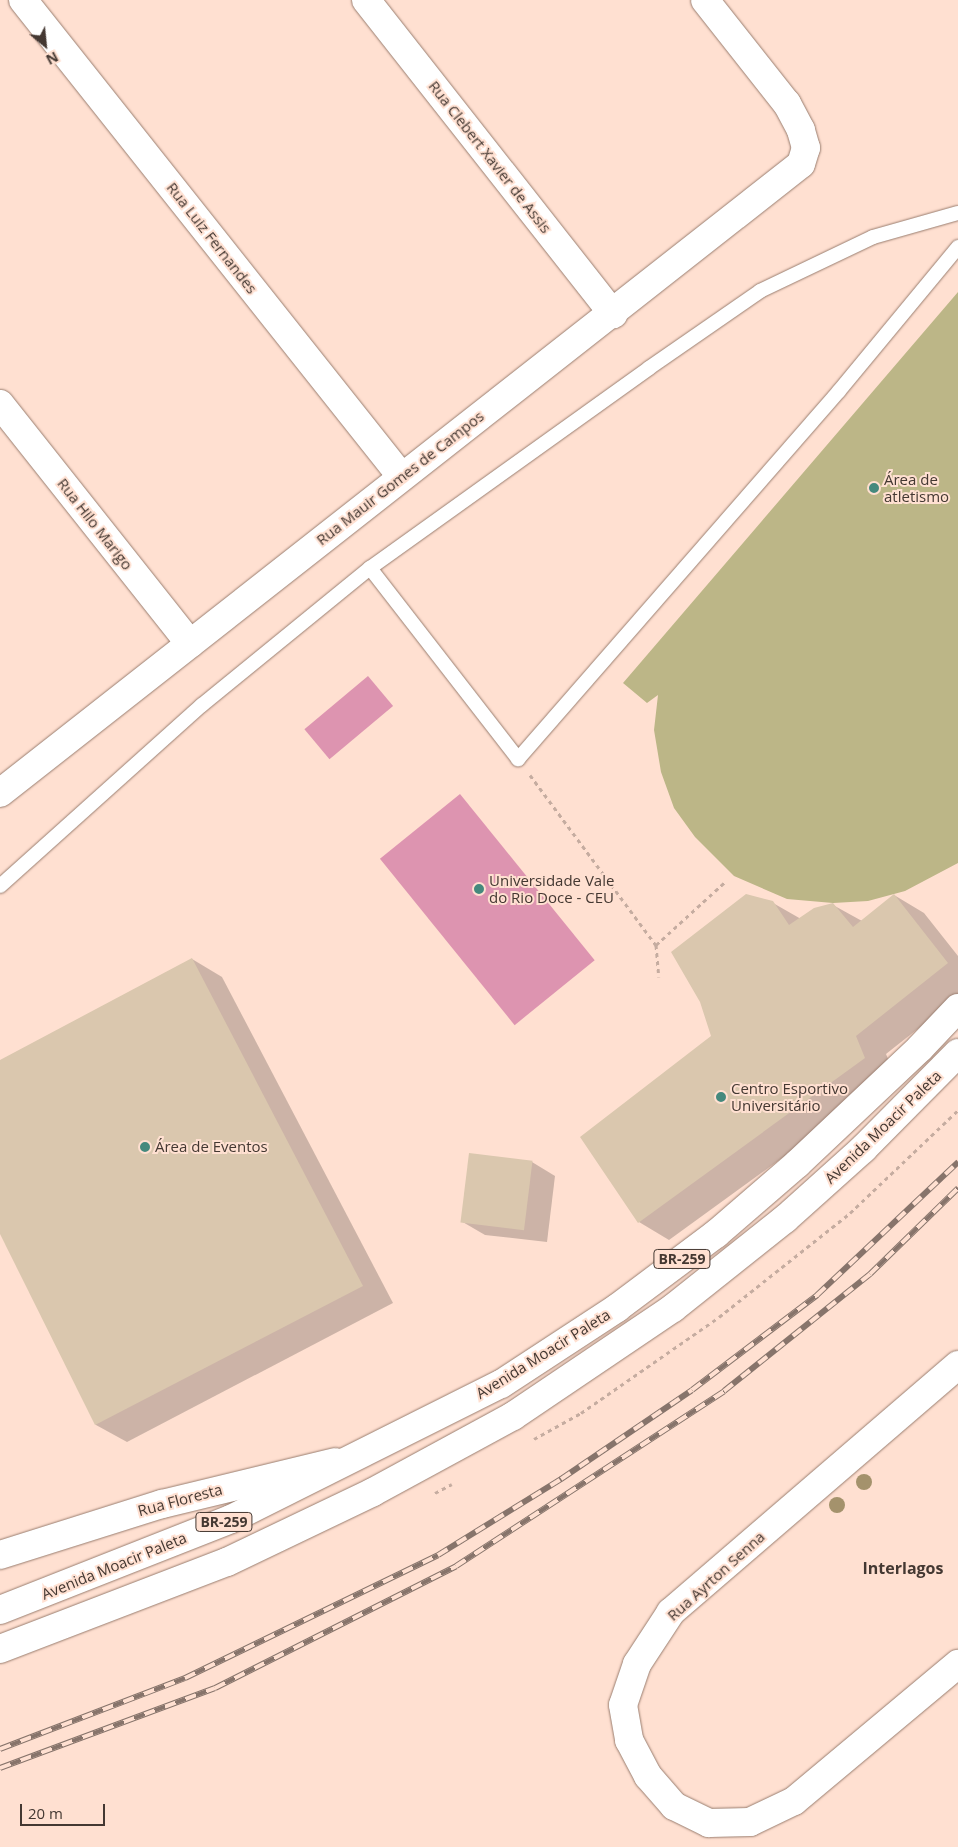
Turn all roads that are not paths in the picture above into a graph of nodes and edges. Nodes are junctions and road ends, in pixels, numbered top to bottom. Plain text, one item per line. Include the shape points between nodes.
1 (23, 0) edge
2 (366, 0) edge
3 (705, 0) edge
4 (958, 213) edge
5 (958, 247) edge
6 (613, 314) junction
7 (0, 404) edge
8 (401, 476) junction
9 (370, 568) junction
10 (190, 644) junction
11 (4, 783) edge
12 (0, 886) edge
13 (958, 1008) edge
14 (958, 1053) edge
15 (958, 1365) edge
16 (363, 1455) junction
17 (0, 1555) edge
18 (0, 1610) edge
19 (0, 1649) edge
20 (958, 1664) edge

1 - 8 street, Rua Luiz Fernandes
2 - 6 street, Rua Clebert Xavier de Assis
3 - 6 street, Rua Mauir Gomes de Campos via 787,104 801,130 806,148 800,164
4 - 9 lane via 873,237 760,291
5 - 9 lane via 839,391 518,759
6 - 8 street, Rua Mauir Gomes de Campos
7 - 10 street, Rua Hilo Marigo
8 - 10 street, Rua Mauir Gomes de Campos
9 - 12 lane via 202,705
10 - 11 street, Rua Mauir Gomes de Campos
13 - 16 street, Avenida Moacir Paleta / BR-259 via 819,1143 716,1234 617,1308 501,1384
14 - 19 street, Avenida Moacir Paleta / BR-259 via 863,1149 786,1219 673,1308 512,1416 373,1492 227,1562
15 - 20 street, Rua Ayrton Senna via 671,1612 637,1664 623,1705 629,1740 648,1776 674,1806 709,1823 750,1822 794,1801
16 - 17 street, Rua Floresta via 162,1504
16 - 18 street, Avenida Moacir Paleta / BR-259 via 230,1519

